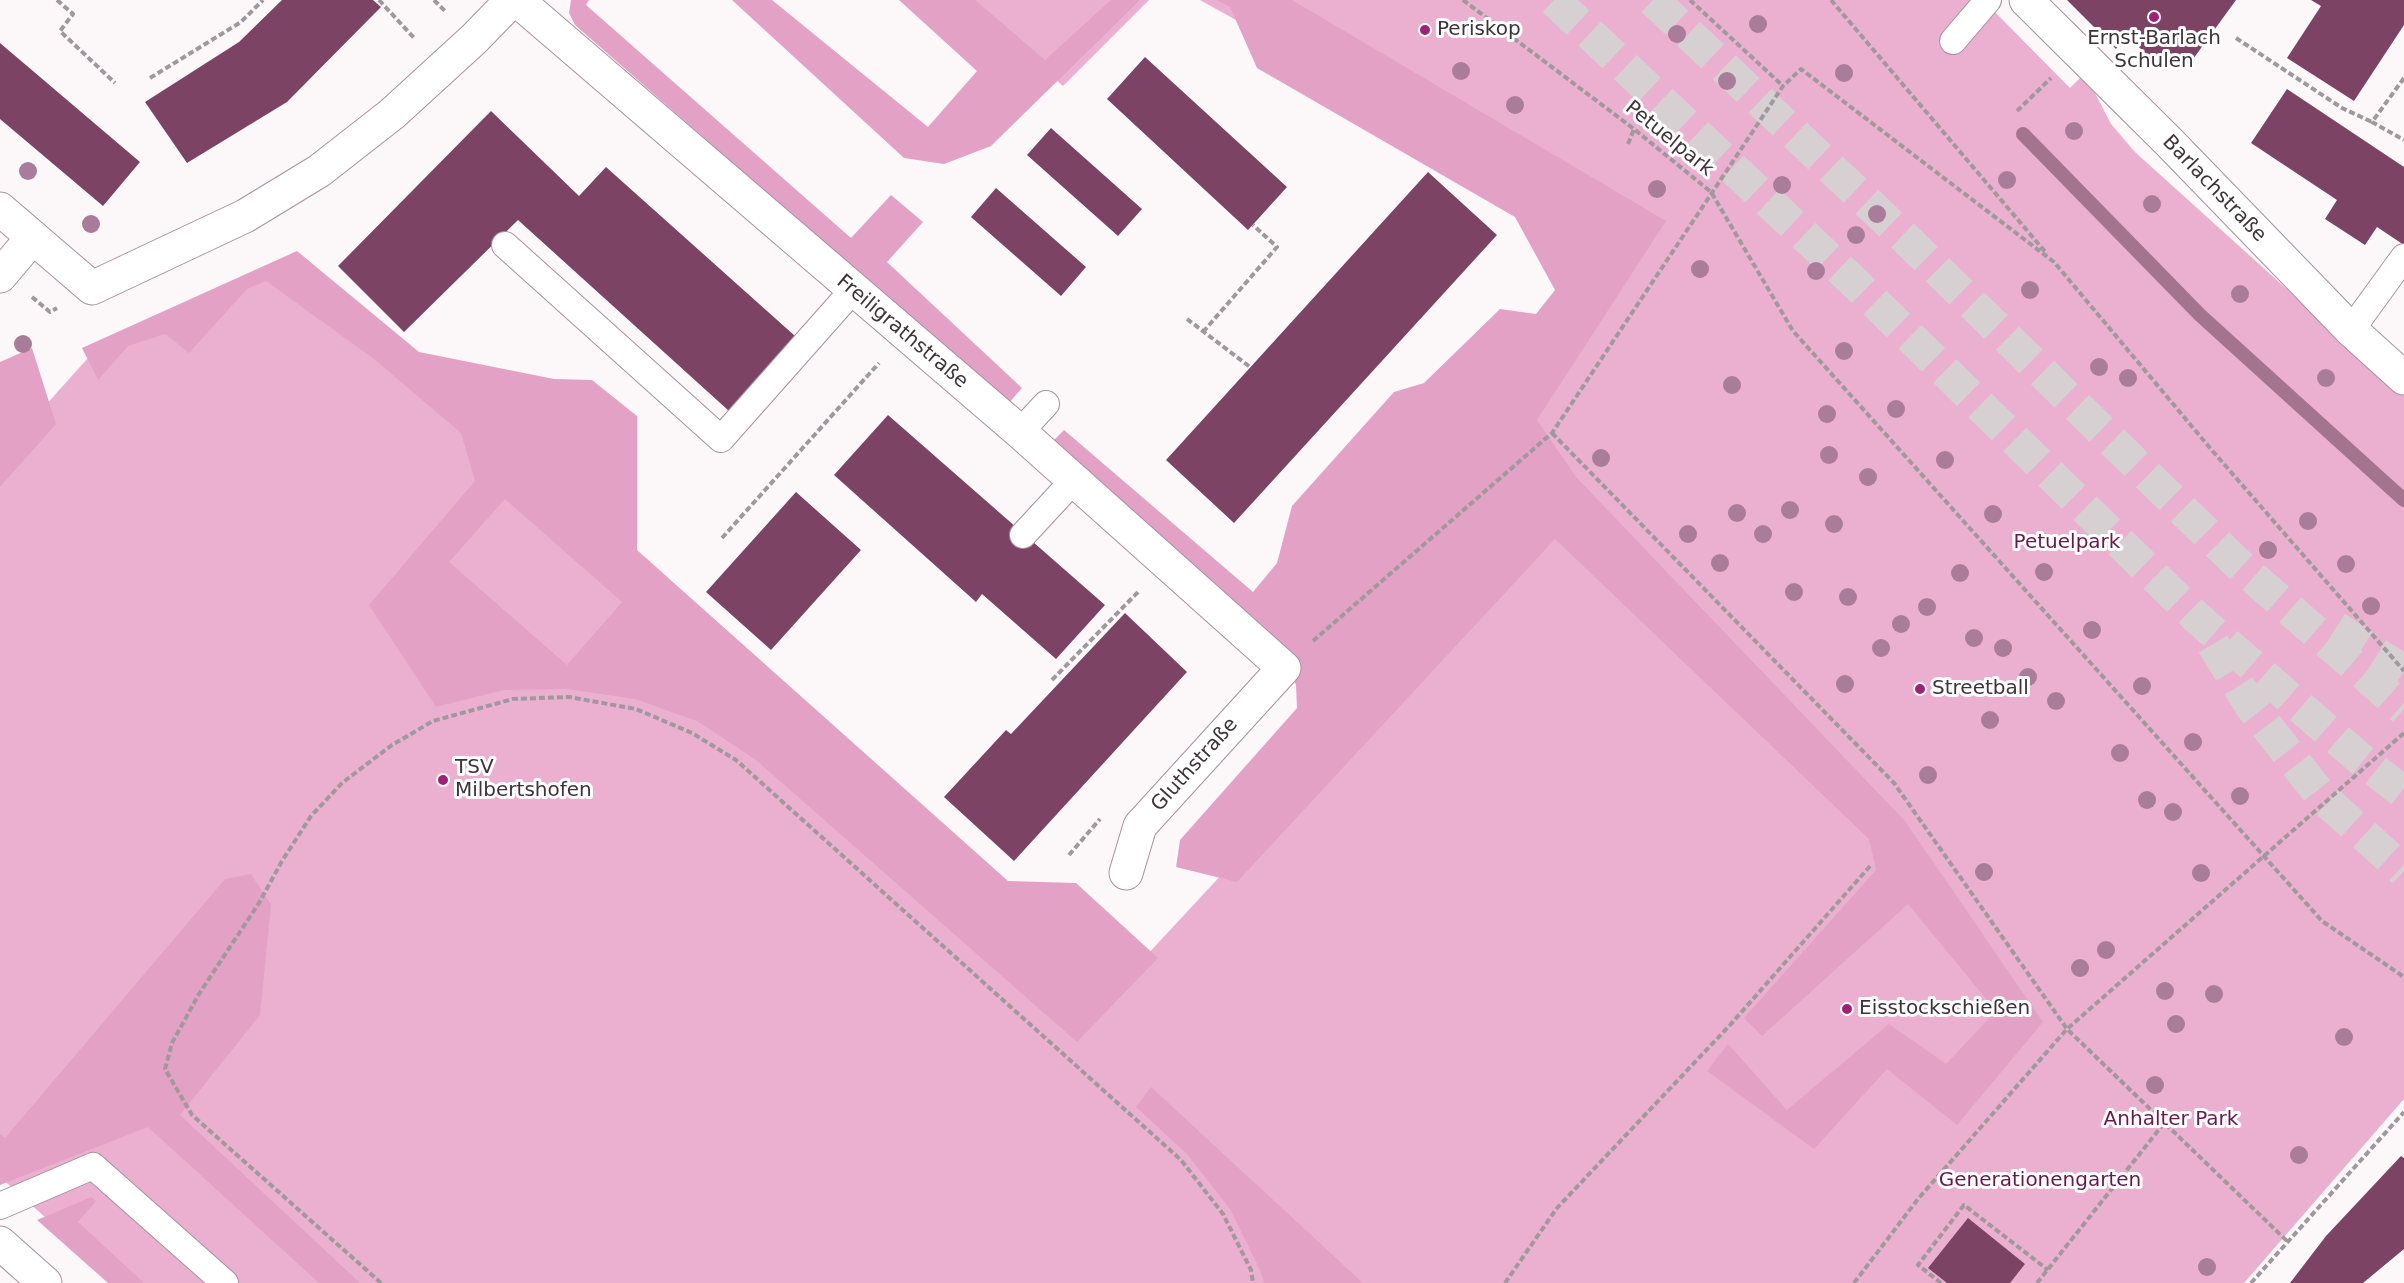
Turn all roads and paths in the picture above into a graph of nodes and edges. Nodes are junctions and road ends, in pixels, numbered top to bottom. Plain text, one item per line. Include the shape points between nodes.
1 (57, 0) edge
2 (263, 0) edge
3 (379, 0) edge
4 (514, 0) edge
5 (1463, 0) edge
6 (1690, 0) edge
7 (1832, 0) edge
8 (1988, 0) edge
9 (2026, 0) edge
10 (2236, 38) dead end
11 (1953, 41) dead end
12 (2077, 52) junction
13 (442, 68) junction
14 (150, 78) dead end
15 (2404, 78) edge
16 (115, 83) dead end
17 (1783, 86) junction
18 (2017, 111) dead end
19 (2372, 122) junction
20 (1634, 129) junction
21 (2404, 140) edge
22 (1628, 144) dead end
23 (1711, 192) junction
24 (0, 209) edge
25 (1253, 225) dead end
26 (33, 237) junction
27 (505, 245) dead end
28 (2404, 256) edge
29 (2054, 262) junction
30 (0, 276) edge
31 (853, 290) junction
32 (1186, 319) dead end
33 (2351, 330) junction
34 (1203, 332) junction
35 (905, 333) junction
36 (1250, 367) dead end
37 (2404, 378) edge
38 (1046, 404) dead end
39 (1020, 432) junction
40 (1552, 433) junction
41 (1073, 481) junction
42 (1023, 535) dead end
43 (722, 538) dead end
44 (1167, 563) junction
45 (1284, 668) junction
46 (2404, 671) edge
47 (1052, 680) dead end
48 (2404, 733) edge
49 (2264, 856) junction
50 (1871, 865) dead end
51 (1126, 873) dead end
52 (2404, 976) edge
53 (2067, 1029) junction
54 (2404, 1112) edge
55 (2165, 1122) junction
56 (0, 1206) edge
57 (2287, 1241) junction
58 (0, 1243) edge
59 (2048, 1270) junction
60 (45, 1283) edge
61 (225, 1283) edge
62 (381, 1283) edge
63 (1253, 1283) edge
64 (1505, 1283) edge
65 (1854, 1283) edge
66 (1941, 1283) edge
67 (2037, 1283) edge
68 (2251, 1283) edge

1 - 16 path via 74,14 60,31
2 - 14 path via 241,22
3 - 13 path
4 - 13 street
4 - 31 street, Freiligrathstraße
5 - 20 path, Petuelpark
6 - 17 path
7 - 29 path
8 - 11 lane
9 - 12 street, Barlachstraße
10 - 19 path via 2342,108
12 - 18 path
12 - 33 street, Barlachstraße
13 - 26 street via 392,114 319,171 245,216 92,288
15 - 19 path
17 - 23 path
17 - 29 path via 1801,69
19 - 21 path
20 - 22 path
20 - 23 path, Petuelpark
23 - 40 path
23 - 49 path, Petuelpark via 1793,331
24 - 26 street
25 - 34 path via 1277,247
26 - 30 street
27 - 31 lane via 721,439
28 - 33 lane
29 - 46 path
31 - 35 street, Freiligrathstraße
32 - 34 path
33 - 37 street, Barlachstraße
34 - 36 path
35 - 39 street, Freiligrathstraße
35 - 43 path
38 - 39 lane
39 - 41 street, Freiligrathstraße
40 - 45 path
40 - 53 path via 1894,783
41 - 42 lane
41 - 44 street, Freiligrathstraße
44 - 45 street, Freiligrathstraße
44 - 47 path
45 - 51 street, Gluthstraße via 1140,826
48 - 49 path
49 - 52 path, Petuelpark via 2322,921
49 - 53 path
50 - 64 path via 1730,1025 1557,1208
53 - 55 path
53 - 65 path via 1918,1199
54 - 57 path
55 - 57 path
55 - 59 path
56 - 61 lane via 93,1166
57 - 68 path
58 - 60 street
59 - 66 path via 1964,1205 1918,1265
59 - 67 path
62 - 63 path via 192,1115 165,1069 172,1042 282,861 312,816 342,783 392,745 433,721 513,699 568,697 636,709 692,733 735,760 1181,1160 1223,1214 1251,1270

